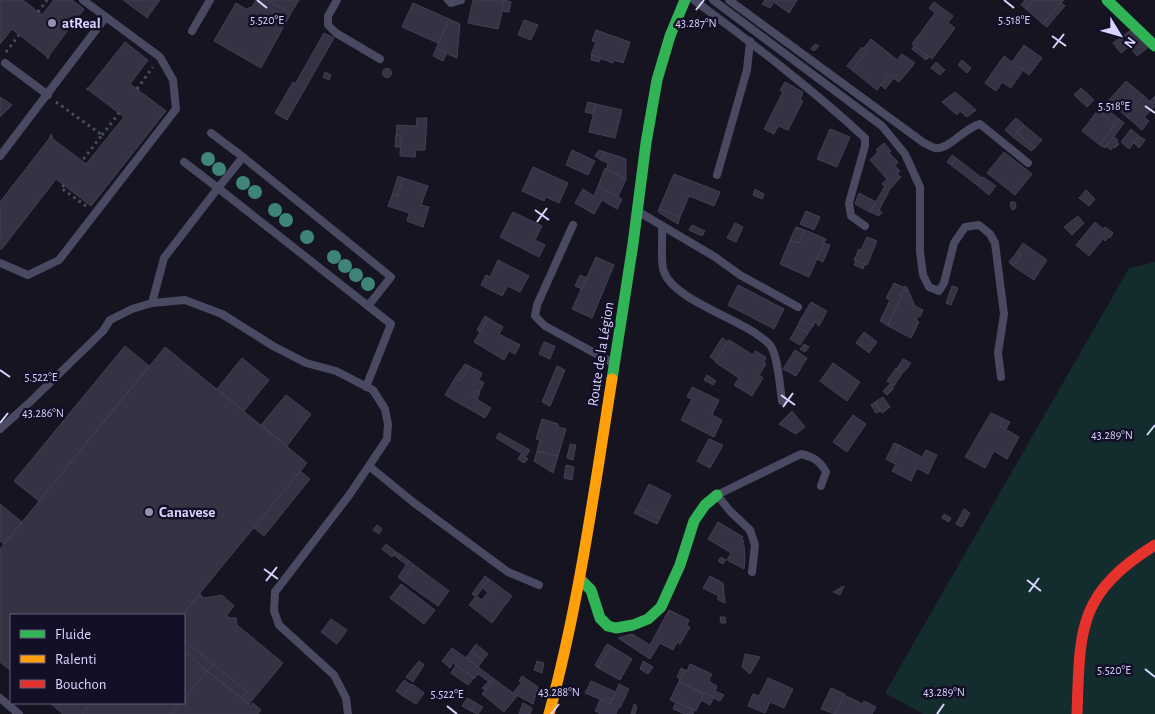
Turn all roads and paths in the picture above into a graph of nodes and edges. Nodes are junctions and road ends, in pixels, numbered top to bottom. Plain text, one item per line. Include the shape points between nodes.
1 (39, 0) edge
2 (47, 0) edge
3 (82, 0) edge
4 (210, 0) edge
5 (337, 0) edge
6 (448, 0) edge
7 (461, 0) edge
8 (685, 0) edge
9 (694, 0) edge
10 (713, 0) edge
11 (729, 0) edge
12 (1106, 0) edge
13 (44, 4) junction
14 (38, 12) dead end
15 (105, 18) junction
16 (192, 31) dead end
17 (19, 35) dead end
18 (750, 41) junction
19 (1155, 46) edge
20 (5, 53) dead end
21 (160, 57) junction
22 (380, 59) dead end
23 (5, 63) dead end
24 (137, 89) dead end
25 (48, 95) junction
26 (119, 113) dead end
27 (211, 134) dead end
28 (102, 135) junction
29 (97, 141) junction
30 (102, 144) dead end
31 (0, 156) edge
32 (243, 157) junction
33 (82, 161) dead end
34 (184, 162) dead end
35 (1028, 163) dead end
36 (717, 175) dead end
37 (64, 185) dead end
38 (218, 188) junction
39 (637, 211) junction
40 (95, 213) junction
41 (573, 225) dead end
42 (662, 226) junction
43 (866, 226) dead end
44 (0, 263) edge
45 (152, 303) junction
46 (368, 306) junction
47 (798, 306) dead end
48 (614, 364) junction
49 (1001, 377) dead end
50 (366, 387) junction
51 (782, 402) dead end
52 (0, 429) edge
53 (369, 466) junction
54 (821, 486) dead end
55 (717, 496) junction
56 (1155, 545) edge
57 (752, 572) dead end
58 (580, 579) junction
59 (539, 585) dead end
60 (0, 698) edge
61 (19, 714) edge
62 (348, 714) edge
63 (549, 714) edge
64 (1077, 714) edge

1 - 13 path
2 - 13 path
3 - 15 lane
4 - 16 lane
5 - 22 lane via 328,16 328,25
6 - 7 lane via 452,3
8 - 39 main road, Route de la Légion via 657,80
9 - 18 lane
10 - 49 lane via 882,126 905,154 920,187 920,252 923,275 929,287 939,291 944,283 954,243 965,227 979,226 990,234 995,243 1004,314 998,353
11 - 35 lane via 924,143 936,148 945,146 980,124
12 - 19 main road
13 - 14 path
15 - 21 lane
15 - 25 lane
17 - 20 path
18 - 36 lane via 747,70
18 - 43 lane via 865,138 850,203 851,216
21 - 24 path
21 - 40 lane via 173,80 176,109
23 - 25 lane
25 - 28 path
25 - 31 lane
26 - 28 path
27 - 32 lane
28 - 29 path
29 - 30 path
29 - 33 path
32 - 38 lane
32 - 46 lane via 391,277
34 - 38 lane
37 - 40 path via 61,188
38 - 45 lane via 164,258
38 - 46 lane
39 - 42 lane
39 - 48 main road, Route de la Légion
40 - 44 lane via 59,260 28,276
41 - 48 lane via 535,316 545,326
42 - 47 lane via 740,275
42 - 51 lane via 663,270 670,283 771,346
45 - 50 lane via 185,300 197,304 222,314 306,363 336,371
45 - 52 lane via 110,320 103,331
46 - 50 lane via 391,324
48 - 58 main road, Route de la Légion
50 - 53 lane via 373,390 385,409 388,424 386,439
53 - 59 lane via 508,572
53 - 62 lane via 275,592 274,611 279,625 334,675 346,698
54 - 55 lane via 826,472 821,462 801,454
55 - 57 lane via 750,530 755,545
55 - 58 main road via 705,505 694,521 680,565 661,608 648,619 616,628 608,626 600,618 591,590
56 - 64 main road via 1124,566 1099,593 1085,623
58 - 63 main road, Route de la Légion
60 - 61 lane

